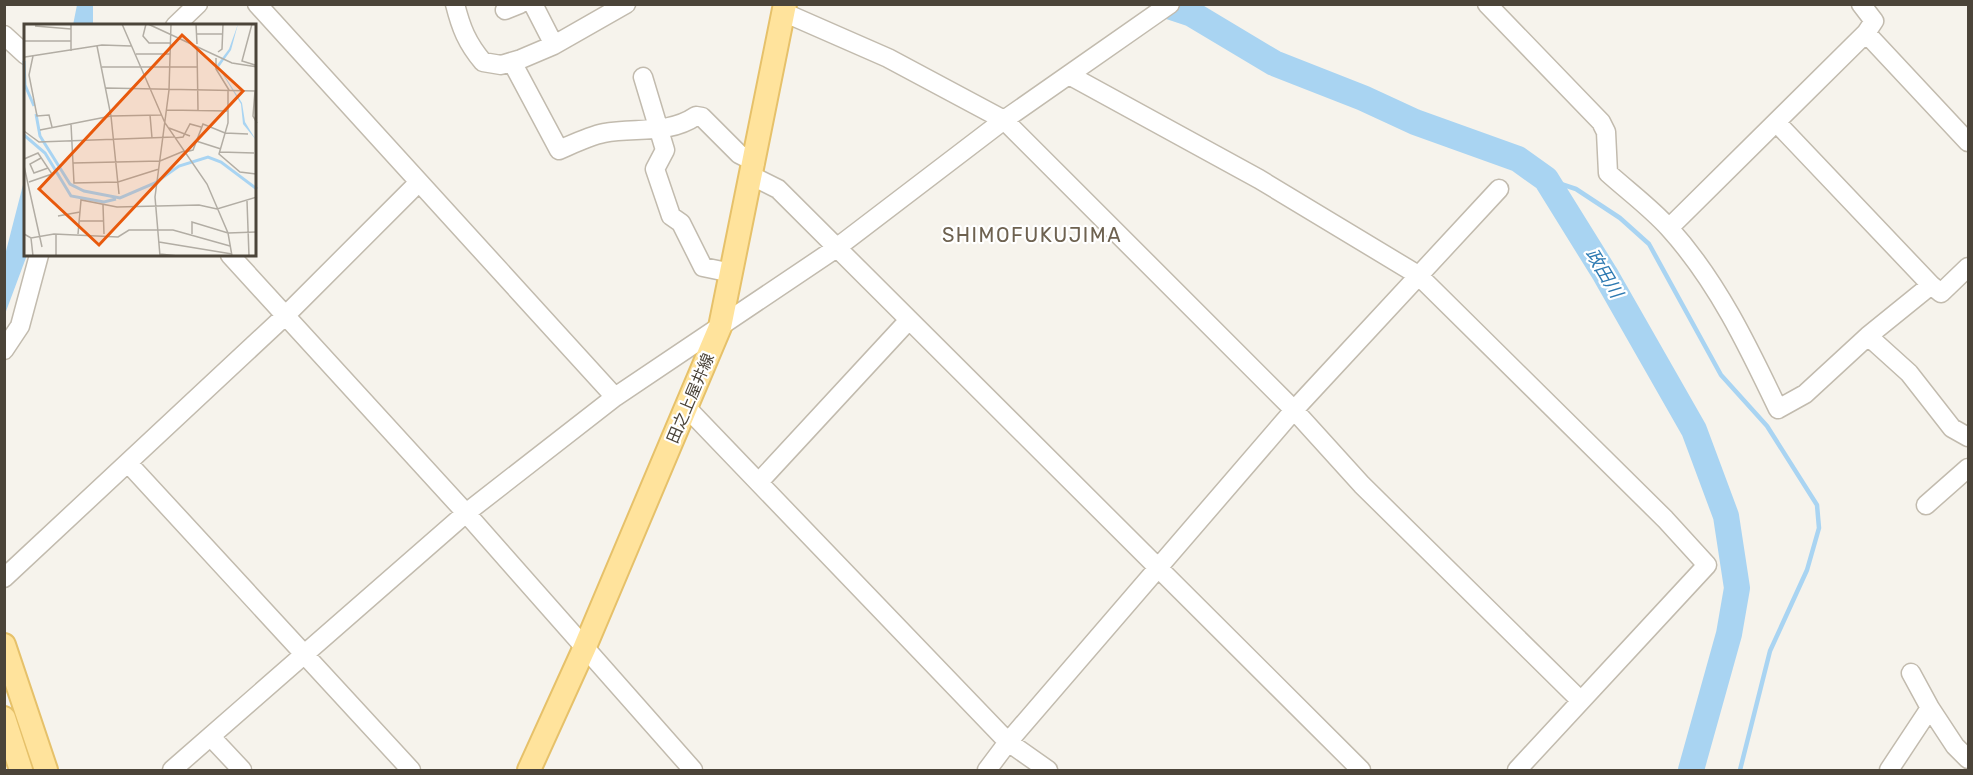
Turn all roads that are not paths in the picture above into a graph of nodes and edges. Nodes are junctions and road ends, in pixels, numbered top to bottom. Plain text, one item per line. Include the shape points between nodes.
1 (198, 4) edge
2 (257, 4) edge
3 (455, 4) edge
4 (532, 4) edge
5 (626, 4) edge
6 (1170, 4) edge
7 (1487, 4) edge
8 (1861, 4) edge
9 (784, 8) edge
10 (177, 24) edge
11 (1866, 33) junction
12 (4, 35) edge
13 (554, 45) junction
14 (24, 53) edge
15 (512, 62) junction
16 (1069, 75) junction
17 (643, 76) dead end
18 (1004, 120) junction
19 (1776, 122) junction
20 (659, 130) junction
21 (1968, 142) edge
22 (753, 169) junction
23 (418, 183) junction
24 (1499, 189) dead end
25 (1670, 228) junction
26 (835, 249) junction
27 (39, 256) edge
28 (231, 256) edge
29 (1968, 267) edge
30 (732, 273) junction
31 (1418, 275) junction
32 (1931, 285) junction
33 (287, 314) junction
34 (908, 321) junction
35 (720, 327) junction
36 (1868, 336) junction
37 (4, 350) edge
38 (615, 397) junction
39 (686, 407) junction
40 (1294, 410) junction
41 (1968, 437) edge
42 (128, 463) junction
43 (1968, 468) edge
44 (759, 482) junction
45 (1926, 505) dead end
46 (466, 513) junction
47 (1159, 567) junction
48 (4, 579) edge
49 (4, 645) edge
50 (584, 649) junction
51 (305, 655) junction
52 (1911, 673) dead end
53 (1581, 701) junction
54 (1930, 708) junction
55 (4, 718) edge
56 (211, 737) junction
57 (1008, 742) junction
58 (1968, 759) edge
59 (1896, 768) edge
60 (21, 771) edge
61 (46, 771) edge
62 (172, 771) edge
63 (242, 771) edge
64 (411, 771) edge
65 (529, 771) edge
66 (693, 771) edge
67 (987, 771) edge
68 (1048, 771) edge
69 (1361, 771) edge
70 (1517, 771) edge

1 - 10 street
2 - 23 street
3 - 15 street via 463,34 483,62
4 - 13 street
5 - 13 street
6 - 16 street
7 - 25 street via 1601,122 1608,173
8 - 11 street via 1874,21
9 - 18 street
9 - 22 main road, 田之上屋井線
11 - 19 street
11 - 21 street
12 - 14 street
13 - 15 street
15 - 20 street via 559,150 604,133
16 - 18 street
16 - 31 street via 1259,179
17 - 20 street
18 - 26 street
18 - 40 street
19 - 25 street
19 - 32 street
20 - 22 street via 702,117
20 - 30 street via 665,150 655,170 671,216 681,223 703,267
22 - 26 street via 778,189
22 - 30 main road, 田之上屋井線
23 - 33 street
23 - 38 street
24 - 31 street
25 - 36 street via 1741,332 1778,409 1805,394
26 - 34 street
26 - 35 street
27 - 37 street via 20,326
28 - 33 street
29 - 32 street via 1941,293
30 - 35 main road, 田之上屋井線
31 - 40 street
31 - 53 street via 1510,363 1707,566
32 - 36 street
33 - 42 street
33 - 46 street
34 - 44 street
34 - 47 street
35 - 38 street
35 - 39 main road, 田之上屋井線
36 - 41 street via 1909,373 1952,428
38 - 46 street
39 - 44 street
39 - 50 main road, 田之上屋井線
40 - 47 street
40 - 53 street via 1362,485
42 - 48 street
42 - 51 street
43 - 45 street
44 - 57 street
46 - 50 street
46 - 51 street
47 - 57 street
47 - 69 street
49 - 61 main road
50 - 65 main road, 田之上屋井線
50 - 66 street
51 - 56 street
51 - 64 street
52 - 54 street
53 - 70 street
54 - 58 street
54 - 59 street
55 - 60 main road
56 - 62 street
56 - 63 street
57 - 67 street
57 - 68 street

